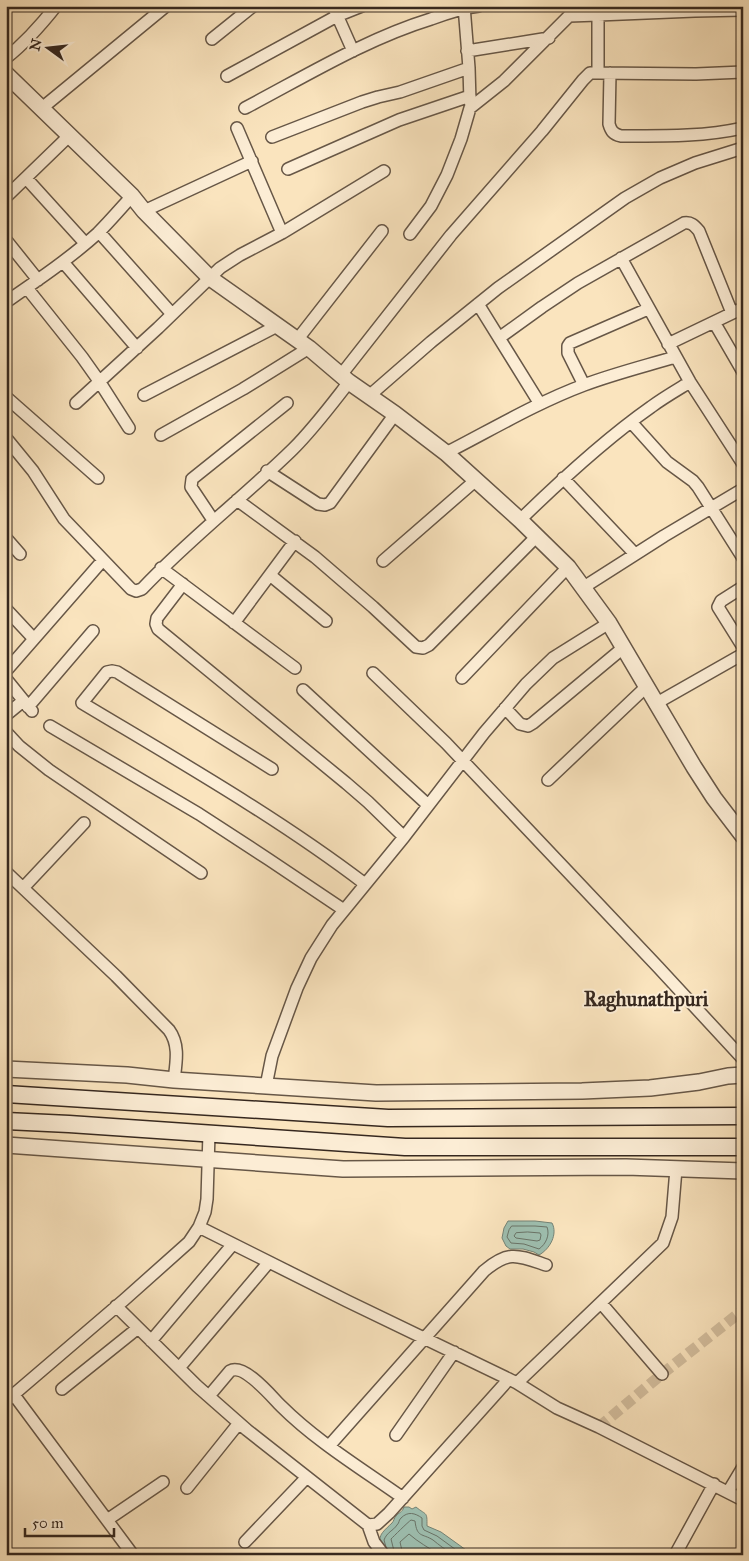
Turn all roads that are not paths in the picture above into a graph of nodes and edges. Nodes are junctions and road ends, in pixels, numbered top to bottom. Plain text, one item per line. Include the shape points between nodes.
1 (56, 6) edge
2 (166, 6) edge
3 (253, 6) edge
4 (362, 6) edge
5 (479, 6) edge
6 (464, 7) edge
7 (743, 10) edge
8 (335, 11) edge
9 (569, 11) edge
10 (598, 11) edge
11 (549, 38) junction
12 (212, 39) dead end
13 (353, 51) junction
14 (467, 51) junction
15 (6, 58) edge
16 (469, 68) junction
17 (598, 72) junction
18 (743, 72) edge
19 (610, 73) junction
20 (6, 74) edge
21 (227, 76) dead end
22 (470, 96) junction
23 (42, 108) junction
24 (245, 108) dead end
25 (470, 108) junction
26 (238, 128) dead end
27 (743, 128) edge
28 (70, 135) junction
29 (272, 137) dead end
30 (743, 148) edge
31 (252, 161) junction
32 (288, 169) dead end
33 (384, 171) dead end
34 (26, 178) junction
35 (132, 196) junction
36 (6, 197) edge
37 (144, 211) junction
38 (382, 231) dead end
39 (99, 232) junction
40 (282, 233) junction
41 (410, 234) dead end
42 (6, 240) edge
43 (85, 244) junction
44 (621, 258) junction
45 (63, 262) junction
46 (210, 278) junction
47 (38, 280) junction
48 (27, 288) junction
49 (6, 302) edge
50 (478, 304) junction
51 (743, 308) edge
52 (648, 309) junction
53 (732, 313) junction
54 (172, 314) junction
55 (714, 322) junction
56 (277, 326) junction
57 (499, 338) junction
58 (303, 344) junction
59 (668, 344) junction
60 (137, 348) junction
61 (675, 357) junction
62 (743, 372) edge
63 (345, 378) junction
64 (99, 381) junction
65 (690, 382) junction
66 (584, 385) junction
67 (144, 395) dead end
68 (369, 396) junction
69 (6, 397) edge
70 (76, 403) dead end
71 (287, 403) dead end
72 (540, 404) junction
73 (395, 414) junction
74 (631, 422) junction
75 (129, 428) dead end
76 (161, 435) dead end
77 (6, 438) edge
78 (446, 454) junction
79 (743, 464) edge
80 (267, 472) junction
81 (98, 478) dead end
82 (564, 478) junction
83 (476, 480) junction
84 (743, 489) edge
85 (237, 500) junction
86 (712, 508) junction
87 (213, 520) junction
88 (520, 520) junction
89 (537, 536) junction
90 (6, 538) edge
91 (295, 541) junction
92 (20, 554) dead end
93 (635, 554) junction
94 (743, 558) edge
95 (103, 560) junction
96 (383, 560) dead end
97 (568, 567) junction
98 (161, 568) junction
99 (270, 575) junction
100 (183, 584) junction
101 (584, 587) junction
102 (743, 587) edge
103 (6, 610) edge
104 (326, 621) dead end
105 (234, 623) junction
106 (609, 623) junction
107 (93, 631) dead end
108 (34, 639) junction
109 (743, 647) edge
110 (623, 648) junction
111 (743, 654) edge
112 (295, 668) dead end
113 (6, 671) edge
114 (373, 673) dead end
115 (462, 678) dead end
116 (6, 679) edge
117 (646, 687) junction
118 (303, 690) dead end
119 (655, 704) junction
120 (27, 706) junction
121 (505, 708) junction
122 (6, 715) edge
123 (50, 726) dead end
124 (6, 732) edge
125 (462, 761) junction
126 (272, 769) dead end
127 (548, 780) dead end
128 (428, 805) junction
129 (84, 823) dead end
130 (743, 836) edge
131 (404, 837) junction
132 (6, 872) edge
133 (201, 873) dead end
134 (365, 884) junction
135 (23, 888) junction
136 (344, 910) junction
137 (743, 1059) edge
138 (6, 1068) edge
139 (743, 1075) edge
140 (174, 1080) junction
141 (266, 1086) junction
142 (6, 1094) edge
143 (743, 1116) edge
144 (6, 1121) edge
145 (209, 1133) junction
146 (6, 1145) edge
147 (743, 1147) edge
148 (208, 1158) junction
149 (676, 1169) junction
150 (743, 1171) edge
151 (199, 1227) junction
152 (233, 1244) junction
153 (269, 1262) junction
154 (546, 1265) dead end
155 (601, 1302) junction
156 (116, 1306) junction
157 (138, 1328) junction
158 (424, 1338) junction
159 (151, 1341) junction
160 (454, 1352) junction
161 (179, 1368) junction
162 (662, 1374) dead end
163 (513, 1381) junction
164 (62, 1389) dead end
165 (209, 1396) junction
166 (10, 1398) edge
167 (239, 1423) junction
168 (396, 1435) dead end
169 (329, 1446) junction
170 (743, 1467) edge
171 (307, 1477) junction
172 (163, 1482) dead end
173 (714, 1484) junction
174 (186, 1488) dead end
175 (728, 1492) junction
176 (403, 1498) junction
177 (743, 1500) edge
178 (107, 1520) junction
179 (368, 1525) junction
180 (245, 1542) dead end
181 (133, 1555) edge
182 (384, 1555) edge
183 (675, 1555) edge

1 - 15 street
2 - 23 street
3 - 12 street
4 - 8 street
5 - 6 street
6 - 13 street via 406,27
6 - 14 street
7 - 10 street
8 - 13 street
8 - 21 street
9 - 10 street
9 - 11 street
10 - 17 street
11 - 14 street
11 - 25 street via 504,82
13 - 24 street
14 - 16 street
16 - 22 street
16 - 29 street via 362,102
17 - 19 street
17 - 63 street via 590,73 583,80 542,132 451,235
18 - 19 street
19 - 27 street via 609,124 614,135 690,136
20 - 23 street
22 - 25 street
22 - 32 street via 399,120
23 - 28 street
25 - 41 street via 447,175 431,206
26 - 31 street
28 - 34 street
28 - 35 street
30 - 50 street via 694,163 632,194
31 - 37 street
31 - 40 street
33 - 40 street
34 - 36 street
34 - 43 street
35 - 37 street
35 - 39 street
37 - 46 street
38 - 58 street
39 - 43 street
39 - 54 street
40 - 46 street via 230,261
42 - 47 street
43 - 45 street
44 - 52 street
44 - 53 street via 689,222 698,231
44 - 57 street via 542,306
45 - 47 street
45 - 60 street
46 - 54 street
46 - 56 street
47 - 48 street
48 - 49 street
48 - 64 street
50 - 57 street
50 - 68 street
51 - 53 street
52 - 59 street
52 - 66 street via 570,343 568,353
53 - 55 street
54 - 60 street
55 - 59 street
55 - 62 street
56 - 58 street
56 - 67 street
57 - 72 street
58 - 63 street
58 - 76 street via 243,389
59 - 61 street
60 - 64 street
61 - 65 street
61 - 66 street
63 - 68 street
63 - 80 street via 314,426
64 - 70 street
64 - 75 street
65 - 74 street
65 - 79 street
66 - 72 street
68 - 73 street
69 - 81 street
71 - 87 street via 192,479 191,487
72 - 78 street
73 - 78 street
73 - 80 street via 325,506
74 - 82 street
74 - 86 street via 668,462 693,481
77 - 95 street via 33,471 64,519
78 - 83 street
80 - 85 street
82 - 88 street
82 - 93 street
83 - 88 street
83 - 96 street
84 - 86 street
85 - 87 street
85 - 91 street
86 - 93 street
86 - 94 street
87 - 98 street
88 - 89 street
89 - 91 street via 423,648 416,646
89 - 97 street
90 - 92 street
91 - 99 street
93 - 101 street
95 - 98 street via 136,591 142,589
95 - 108 street
97 - 101 street
97 - 115 street
98 - 100 street
99 - 104 street
99 - 105 street
100 - 105 street
100 - 131 street via 157,618 158,629 353,789
101 - 106 street
102 - 109 street via 718,607
103 - 108 street
105 - 112 street
106 - 110 street
106 - 121 street via 553,658
107 - 120 street
108 - 113 street
110 - 117 street
110 - 121 street via 534,723 528,726 520,724
111 - 119 street
114 - 125 street
116 - 120 street
117 - 119 street
117 - 127 street
118 - 128 street
119 - 130 street via 714,798
120 - 122 street
121 - 125 street
123 - 136 street via 199,814
124 - 133 street via 50,770
125 - 128 street
125 - 137 street
126 - 134 street via 112,670 82,703 246,803
128 - 131 street
129 - 135 street
131 - 134 street
132 - 135 street
134 - 136 street
135 - 140 street via 169,1030 177,1048
136 - 141 street via 310,958 272,1056
138 - 140 street
139 - 141 street via 669,1087 582,1091 376,1093
140 - 141 street
142 - 143 main road via 388,1118
144 - 145 main road
145 - 147 main road via 405,1147
145 - 148 street
146 - 148 street
148 - 149 street via 343,1168
148 - 151 street via 207,1199
149 - 150 street
149 - 155 street via 672,1217 663,1243
151 - 152 street
151 - 156 street via 190,1242
152 - 153 street
152 - 159 street
153 - 158 street
153 - 161 street
154 - 158 street via 517,1256 498,1260 484,1271
155 - 162 street
155 - 163 street
156 - 157 street
156 - 166 street
157 - 159 street
157 - 164 street
158 - 160 street
158 - 169 street
159 - 161 street
160 - 163 street
160 - 168 street
161 - 165 street
163 - 173 street via 557,1408
163 - 176 street
165 - 167 street
165 - 169 street via 230,1371 240,1370
166 - 178 street
167 - 171 street
167 - 174 street
169 - 176 street
170 - 175 street
171 - 179 street
171 - 180 street
172 - 178 street
173 - 175 street
173 - 183 street
175 - 177 street
176 - 179 street via 381,1521
178 - 181 street
179 - 182 street via 374,1542

